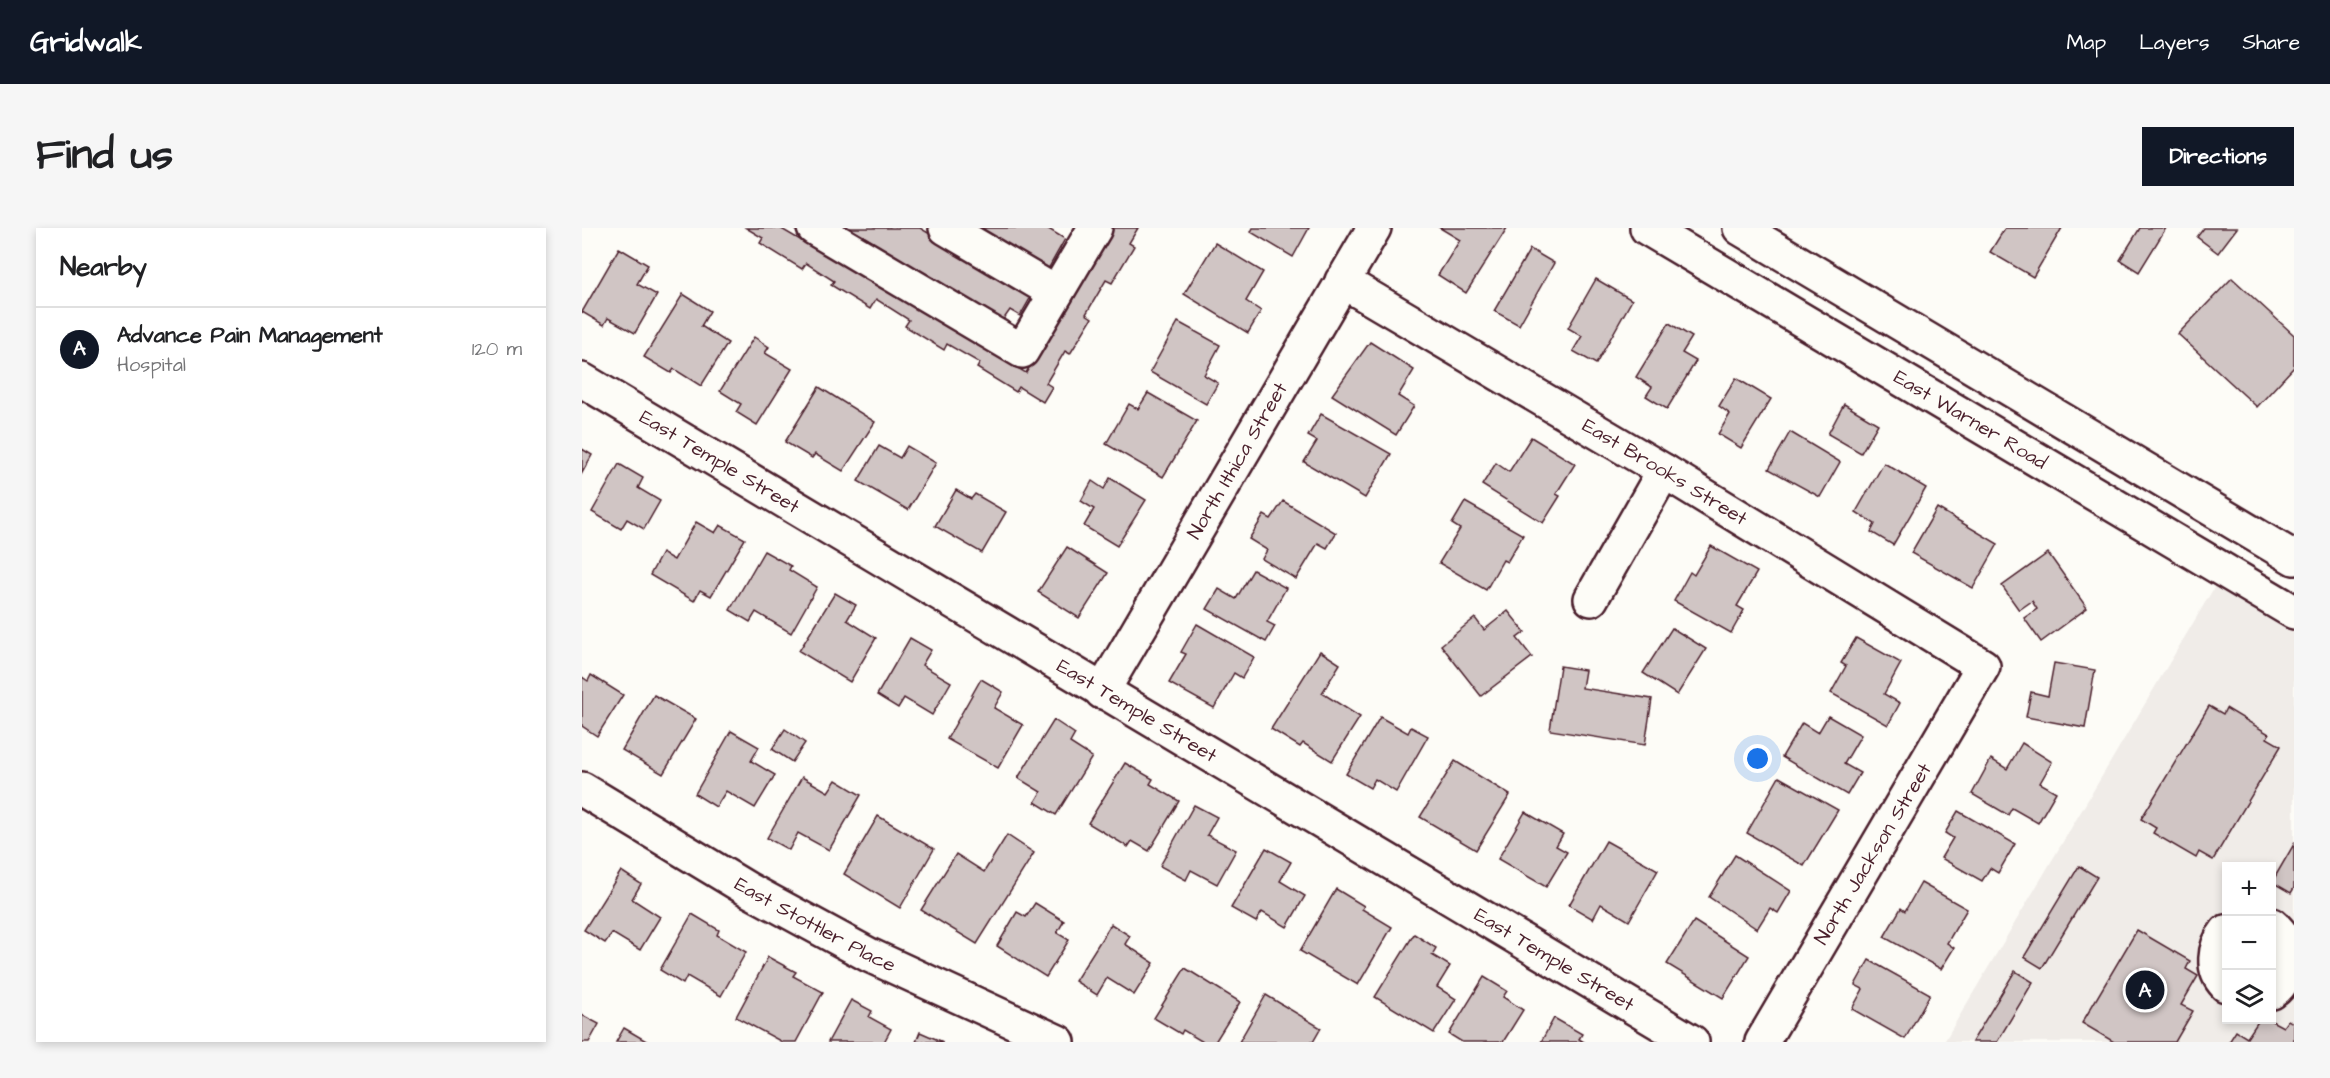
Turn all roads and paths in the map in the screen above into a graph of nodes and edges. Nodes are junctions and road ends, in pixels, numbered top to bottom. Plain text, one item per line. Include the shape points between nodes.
1 (814, 228) edge
2 (946, 228) edge
3 (1374, 228) edge
4 (1647, 228) edge
5 (1740, 228) edge
6 (1086, 231) edge
7 (1342, 281) junction
8 (1056, 293) junction
9 (582, 380) edge
10 (1905, 380) junction
11 (2067, 422) junction
12 (1664, 471) junction
13 (2294, 558) edge
14 (1591, 599) dead end
15 (2294, 612) edge
16 (1983, 666) joint
17 (1102, 692) junction
18 (582, 789) edge
19 (2276, 929) edge
20 (2222, 938) edge
21 (2222, 978) edge
22 (2276, 988) edge
23 (1058, 1042) edge
24 (1692, 1042) edge
25 (1762, 1042) edge

1 - 8 street via 1022,351
2 - 8 street
3 - 7 street, North Ithica Street
4 - 10 street, East Warner Road
5 - 11 street
6 - 8 street
7 - 12 street, East Brooks Street
7 - 17 street, North Ithica Street
9 - 17 street, East Temple Street
10 - 11 street via 1945,381 2020,423 2040,427
10 - 15 street, East Warner Road
11 - 13 street
12 - 14 street
12 - 16 street, East Brooks Street
16 - 25 street, North Jackson Street
17 - 24 street, East Temple Street
18 - 23 street, East Stottler Place via 749,890 869,955
19 - 22 street via 2288,940 2292,965 2288,977
20 - 21 street via 2216,957

